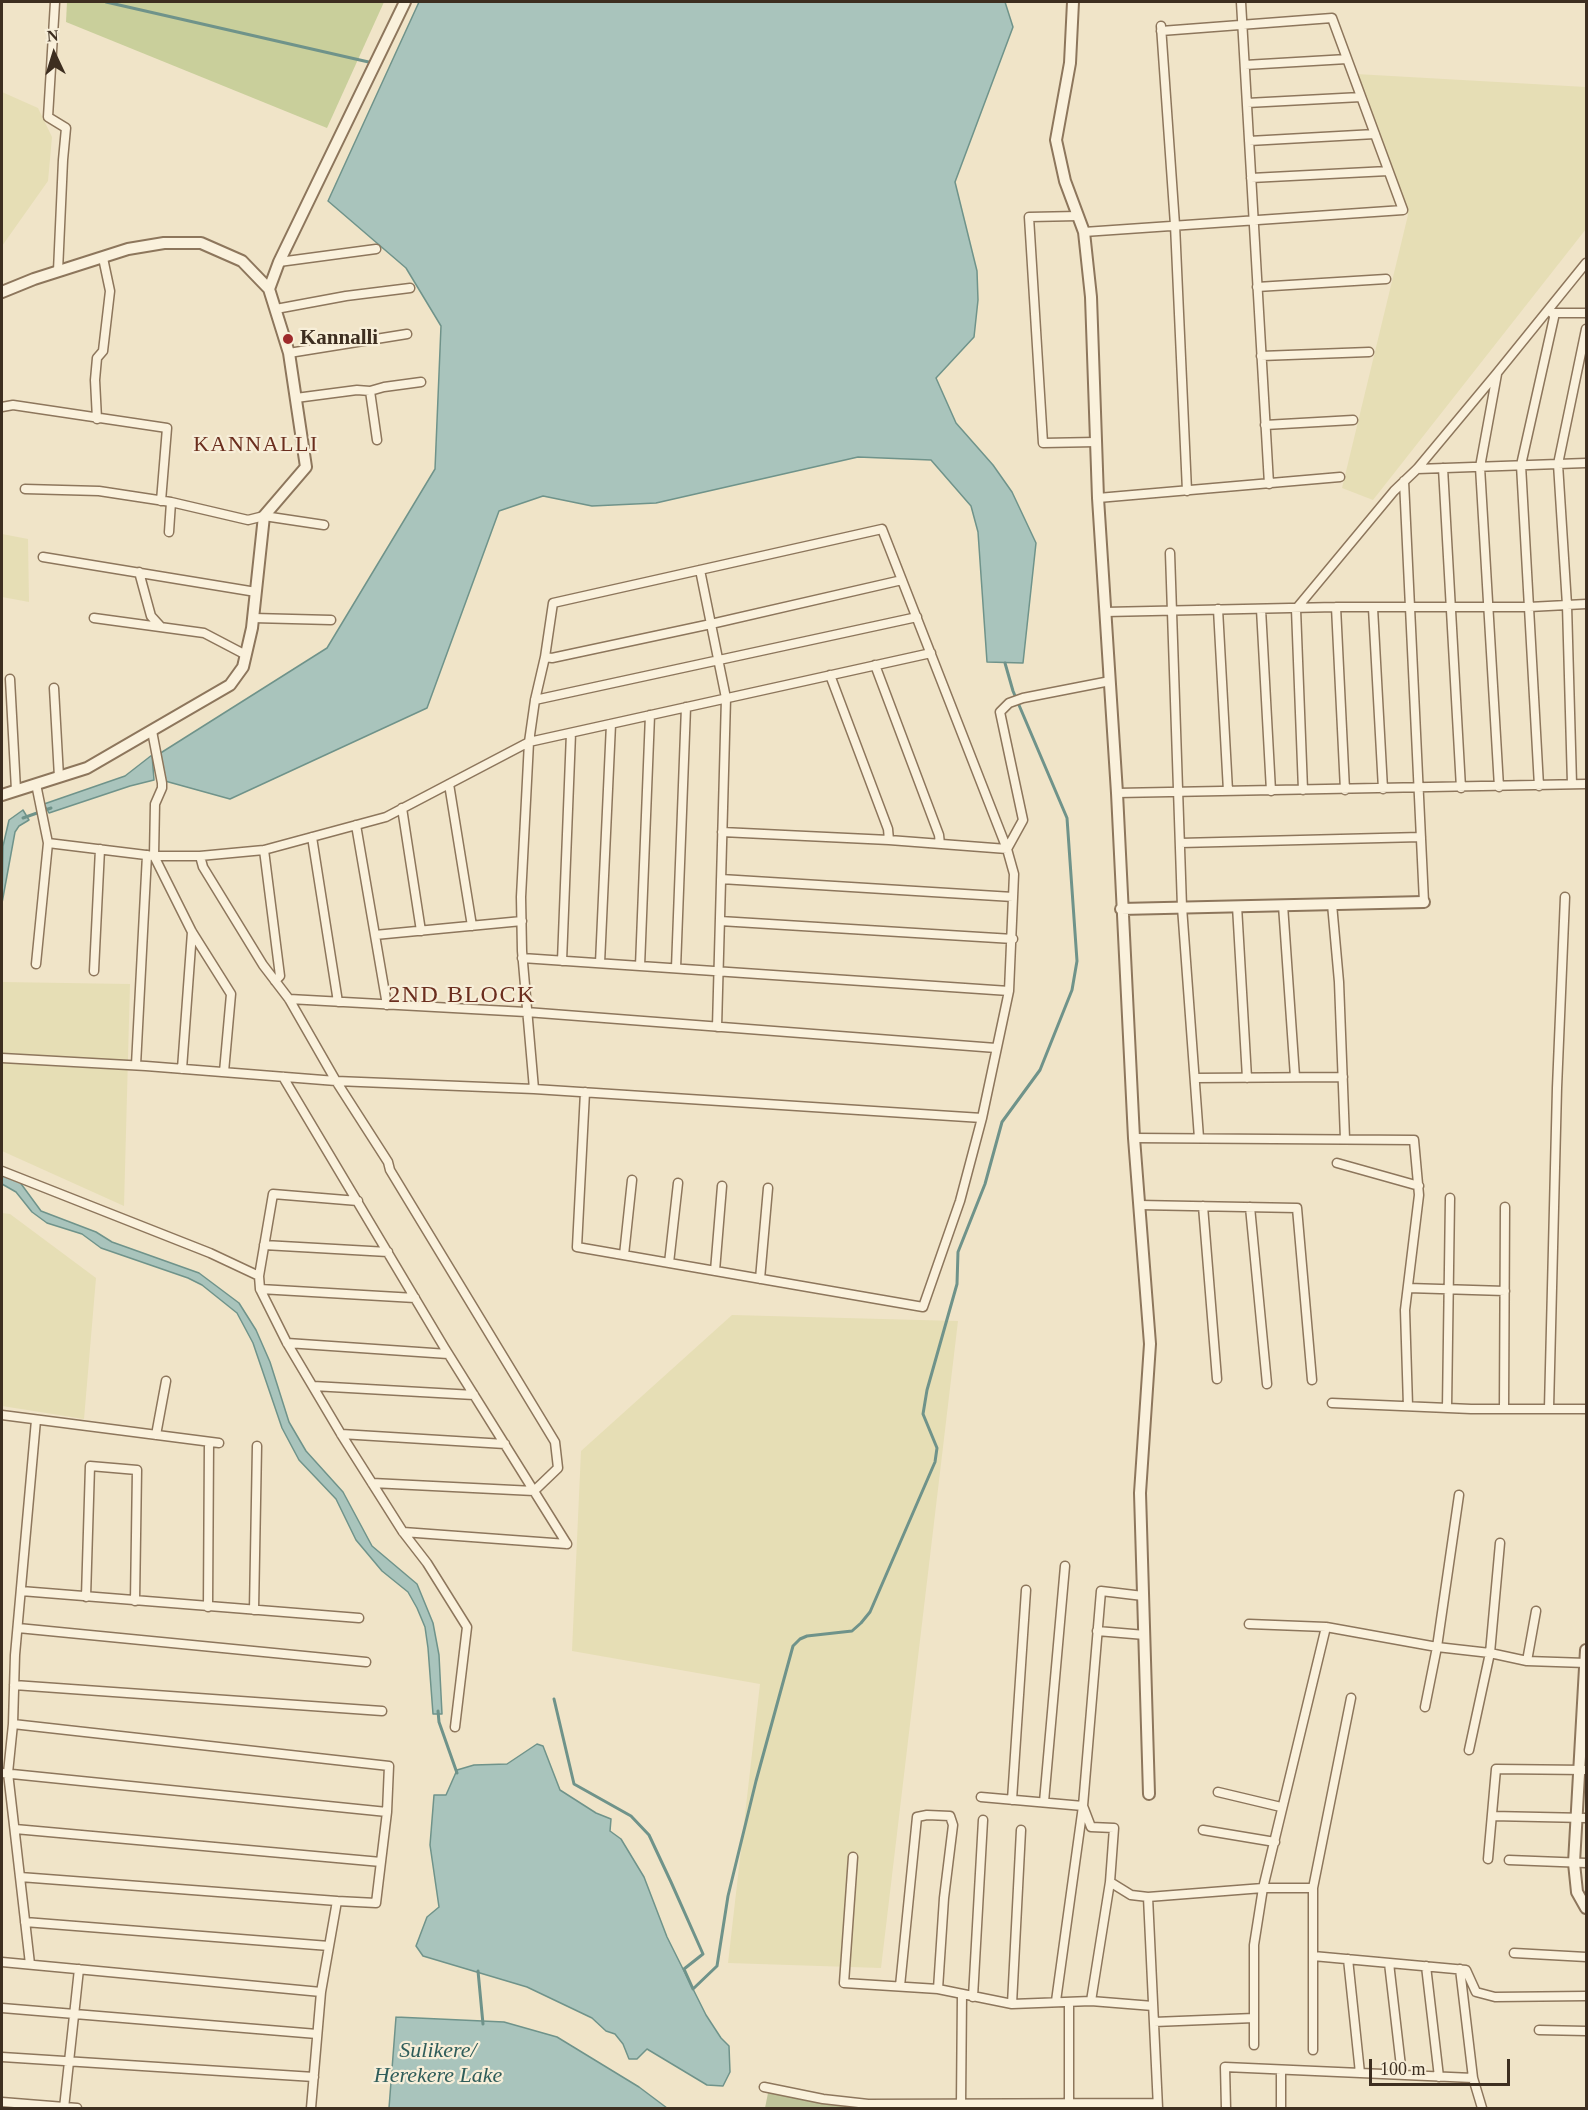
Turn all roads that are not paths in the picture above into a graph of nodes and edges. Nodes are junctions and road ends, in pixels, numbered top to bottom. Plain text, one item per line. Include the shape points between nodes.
1 (55, 2) edge
2 (405, 2) edge
3 (1073, 2) edge
4 (1240, 2) edge
5 (1242, 25) junction
6 (1347, 59) junction
7 (1245, 65) junction
8 (1361, 96) junction
9 (1247, 103) junction
10 (1375, 134) junction
11 (1249, 141) junction
12 (1388, 171) junction
13 (1251, 178) junction
14 (1078, 216) junction
15 (1253, 220) junction
16 (1175, 225) junction
17 (1084, 232) junction
18 (376, 249) dead end
19 (103, 258) junction
20 (279, 262) junction
21 (1587, 263) edge
22 (58, 271) junction
23 (1386, 279) dead end
24 (1257, 287) junction
25 (410, 288) dead end
26 (269, 289) junction
27 (2, 292) edge
28 (276, 309) junction
29 (1550, 313) junction
30 (1587, 313) edge
31 (1587, 329) edge
32 (407, 334) dead end
33 (1369, 352) dead end
34 (289, 353) junction
35 (1261, 356) junction
36 (1497, 373) junction
37 (421, 382) dead end
38 (370, 391) junction
39 (296, 398) junction
40 (2, 407) edge
41 (97, 419) junction
42 (1353, 420) dead end
43 (1265, 425) junction
44 (377, 440) dead end
45 (1096, 442) junction
46 (1587, 463) edge
47 (1558, 464) junction
48 (1521, 465) junction
49 (1479, 467) junction
50 (1443, 468) junction
51 (1417, 469) junction
52 (1340, 477) dead end
53 (1404, 481) junction
54 (1269, 484) junction
55 (25, 489) dead end
56 (1187, 490) junction
57 (1098, 498) junction
58 (161, 501) junction
59 (171, 502) junction
60 (264, 516) junction
61 (324, 525) dead end
62 (169, 532) dead end
63 (1170, 553) dead end
64 (43, 557) dead end
65 (700, 570) junction
66 (139, 572) junction
67 (902, 580) junction
68 (256, 592) junction
69 (1587, 604) edge
70 (1567, 605) junction
71 (1488, 606) junction
72 (1452, 607) junction
73 (1529, 607) junction
74 (1336, 608) junction
75 (1373, 608) junction
76 (1409, 608) junction
77 (1218, 609) junction
78 (1261, 609) junction
79 (1296, 609) junction
80 (1172, 611) junction
81 (1105, 612) junction
82 (917, 617) junction
83 (94, 618) dead end
84 (253, 618) junction
85 (331, 620) dead end
86 (711, 624) junction
87 (161, 627) junction
88 (930, 653) junction
89 (246, 655) junction
90 (545, 657) junction
91 (718, 660) junction
92 (875, 665) junction
93 (830, 675) junction
94 (10, 679) dead end
95 (1110, 681) junction
96 (54, 688) dead end
97 (726, 698) junction
98 (535, 700) junction
99 (686, 707) junction
100 (650, 715) junction
101 (611, 724) junction
102 (152, 731) junction
103 (571, 733) junction
104 (529, 742) junction
105 (59, 777) junction
106 (36, 783) junction
107 (449, 784) junction
108 (1572, 784) junction
109 (1586, 784) edge
110 (1539, 786) junction
111 (1499, 787) junction
112 (1419, 788) junction
113 (1461, 788) junction
114 (1383, 789) junction
115 (16, 790) junction
116 (1271, 790) junction
117 (1303, 790) junction
118 (1345, 790) junction
119 (1228, 791) junction
120 (1178, 792) junction
121 (1117, 793) junction
122 (2, 795) edge
123 (402, 808) junction
124 (356, 825) junction
125 (722, 832) junction
126 (312, 837) junction
127 (1421, 837) junction
128 (889, 840) junction
129 (48, 843) junction
130 (1180, 843) junction
131 (940, 844) junction
132 (99, 849) junction
133 (1007, 849) junction
134 (264, 850) junction
135 (150, 855) junction
136 (200, 856) junction
137 (721, 879) junction
138 (1013, 897) junction
139 (1565, 897) dead end
140 (1424, 902) joint
141 (1332, 904) junction
142 (1282, 905) junction
143 (1237, 906) junction
144 (1182, 907) junction
145 (1121, 909) junction
146 (522, 921) junction
147 (720, 921) junction
148 (472, 926) junction
149 (421, 931) junction
150 (192, 932) junction
151 (375, 935) junction
152 (1013, 939) junction
153 (522, 958) junction
154 (562, 960) junction
155 (600, 963) junction
156 (36, 964) dead end
157 (640, 966) junction
158 (676, 968) junction
159 (94, 971) dead end
160 (719, 971) junction
161 (275, 981) junction
162 (1009, 991) junction
163 (289, 999) junction
164 (338, 1002) junction
165 (387, 1005) junction
166 (526, 1012) junction
167 (717, 1027) junction
168 (996, 1048) junction
169 (2, 1058) edge
170 (136, 1065) junction
171 (182, 1069) junction
172 (224, 1072) junction
173 (283, 1077) junction
174 (1295, 1077) junction
175 (1343, 1077) junction
176 (1195, 1078) junction
177 (1246, 1078) junction
178 (336, 1081) junction
179 (534, 1089) junction
180 (585, 1092) junction
181 (982, 1118) junction
182 (1134, 1138) junction
183 (1199, 1138) junction
184 (1345, 1139) junction
185 (1337, 1163) dead end
186 (2, 1171) edge
187 (632, 1180) dead end
188 (678, 1183) dead end
189 (722, 1186) dead end
190 (1419, 1186) junction
191 (768, 1188) dead end
192 (1450, 1198) dead end
193 (358, 1201) junction
194 (1139, 1205) junction
195 (1203, 1206) junction
196 (1250, 1207) junction
197 (1505, 1207) dead end
198 (264, 1245) junction
199 (388, 1252) junction
200 (624, 1255) junction
201 (669, 1263) junction
202 (715, 1271) junction
203 (258, 1276) junction
204 (760, 1278) junction
205 (1408, 1288) junction
206 (260, 1289) junction
207 (1449, 1289) junction
208 (1505, 1291) junction
209 (415, 1298) junction
210 (288, 1343) junction
211 (448, 1354) junction
212 (1217, 1379) dead end
213 (1312, 1380) dead end
214 (166, 1381) dead end
215 (1267, 1384) dead end
216 (313, 1386) junction
217 (474, 1395) junction
218 (1332, 1403) dead end
219 (1408, 1406) junction
220 (1447, 1408) junction
221 (1549, 1408) junction
222 (1504, 1409) junction
223 (1587, 1409) edge
224 (2, 1415) edge
225 (36, 1420) junction
226 (341, 1434) junction
227 (156, 1435) junction
228 (505, 1444) junction
229 (257, 1446) dead end
230 (372, 1483) junction
231 (534, 1491) junction
232 (1459, 1495) dead end
233 (404, 1532) junction
234 (1500, 1543) dead end
235 (1065, 1566) dead end
236 (1026, 1590) dead end
237 (21, 1591) junction
238 (1143, 1596) junction
239 (86, 1597) junction
240 (135, 1601) junction
241 (208, 1607) junction
242 (254, 1610) junction
243 (1536, 1611) dead end
244 (359, 1618) dead end
245 (1250, 1624) dead end
246 (1326, 1627) junction
247 (18, 1628) junction
248 (1097, 1631) junction
249 (1145, 1635) junction
250 (1437, 1647) junction
251 (1587, 1650) edge
252 (1490, 1653) junction
253 (1527, 1660) junction
254 (366, 1662) dead end
255 (1586, 1663) edge
256 (14, 1685) junction
257 (1351, 1698) dead end
258 (1425, 1707) dead end
259 (382, 1711) dead end
260 (13, 1724) junction
261 (1584, 1724) edge
262 (455, 1727) dead end
263 (1469, 1750) dead end
264 (1582, 1770) edge
265 (5, 1773) edge
266 (1218, 1792) dead end
267 (1149, 1794) dead end
268 (981, 1797) dead end
269 (1012, 1800) junction
270 (1044, 1802) junction
271 (1083, 1806) junction
272 (1281, 1807) junction
273 (387, 1812) junction
274 (1492, 1816) junction
275 (1582, 1818) edge
276 (983, 1820) dead end
277 (15, 1829) junction
278 (1021, 1830) dead end
279 (1203, 1830) dead end
280 (1275, 1842) junction
281 (854, 1857) dead end
282 (1488, 1858) dead end
283 (1509, 1860) dead end
284 (381, 1862) junction
285 (1574, 1863) junction
286 (1587, 1863) edge
287 (20, 1877) junction
288 (1110, 1882) junction
289 (1263, 1888) junction
290 (1313, 1888) junction
291 (1148, 1897) junction
292 (337, 1901) junction
293 (1587, 1908) edge
294 (25, 1923) junction
295 (329, 1946) junction
296 (1514, 1953) dead end
297 (1313, 1956) junction
298 (1587, 1957) edge
299 (1348, 1959) junction
300 (2, 1962) edge
301 (1389, 1963) junction
302 (30, 1964) junction
303 (1426, 1966) junction
304 (79, 1969) junction
305 (1460, 1969) junction
306 (900, 1986) junction
307 (938, 1989) junction
308 (321, 1992) junction
309 (962, 1994) junction
310 (1587, 1996) edge
311 (973, 1997) junction
312 (1056, 2001) junction
313 (1091, 2001) junction
314 (1069, 2002) junction
315 (1012, 2004) junction
316 (1153, 2006) junction
317 (2, 2008) edge
318 (74, 2014) junction
319 (1254, 2018) junction
320 (1154, 2022) junction
321 (1539, 2030) dead end
322 (1587, 2031) edge
323 (317, 2034) junction
324 (1254, 2045) dead end
325 (1313, 2050) dead end
326 (2, 2057) edge
327 (69, 2061) junction
328 (1281, 2070) junction
329 (1360, 2073) junction
330 (1402, 2075) junction
331 (314, 2077) junction
332 (1438, 2077) junction
333 (1473, 2078) junction
334 (764, 2086) dead end
335 (2, 2102) edge
336 (1069, 2103) junction
337 (962, 2104) junction
338 (1158, 2106) edge
339 (64, 2108) edge
340 (77, 2109) edge
341 (311, 2109) edge
342 (1226, 2109) edge
343 (1281, 2109) edge
344 (1482, 2109) edge

1 - 22 street via 48,117 66,128
2 - 20 street
3 - 14 street via 1070,63 1056,140
4 - 5 street
5 - 6 street via 1332,18
5 - 7 street
5 - 16 street via 1161,28
6 - 7 street
6 - 8 street
7 - 9 street
8 - 9 street
8 - 10 street
9 - 11 street
10 - 11 street
10 - 12 street
11 - 13 street
12 - 13 street
12 - 15 street via 1403,210
13 - 15 street
14 - 17 street
14 - 45 street via 1029,217 1043,443
15 - 16 street
15 - 24 street
16 - 17 street
16 - 56 street
17 - 45 street
18 - 20 street
19 - 22 street
19 - 26 street via 164,243 201,243 242,261
19 - 41 street via 110,291 103,351 97,358
20 - 26 street
21 - 29 street
22 - 27 street
23 - 24 street
24 - 35 street
25 - 28 street
26 - 28 street
28 - 34 street
29 - 30 street
29 - 36 street
29 - 48 street
31 - 47 street
32 - 34 street
33 - 35 street
34 - 39 street
35 - 43 street
36 - 49 street
36 - 51 street
37 - 38 street
38 - 39 street
38 - 44 street
39 - 60 street via 306,467
40 - 41 street via 13,405
41 - 58 street via 168,428
42 - 43 street
43 - 54 street
45 - 57 street
46 - 47 street
47 - 48 street
47 - 70 street
48 - 49 street
48 - 73 street
49 - 50 street
49 - 71 street
50 - 51 street
50 - 72 street
51 - 53 street
52 - 54 street
53 - 76 street
53 - 79 street
54 - 56 street
55 - 58 street via 99,491
56 - 57 street
57 - 81 street
58 - 59 street
59 - 60 street via 248,520
59 - 62 street
60 - 61 street
60 - 68 street
63 - 80 street
64 - 66 street
65 - 67 street via 882,529
65 - 86 street
65 - 90 street via 553,603
66 - 68 street
66 - 87 street via 151,616
67 - 82 street
67 - 86 street
68 - 84 street
69 - 70 street
70 - 73 street
70 - 108 street
71 - 72 street
71 - 73 street
71 - 111 street
72 - 76 street
72 - 113 street
73 - 110 street
74 - 75 street
74 - 79 street
74 - 118 street
75 - 76 street
75 - 114 street
76 - 112 street
77 - 78 street
77 - 80 street
77 - 119 street
78 - 79 street
78 - 116 street
79 - 117 street
80 - 81 street
80 - 120 street
81 - 95 street
82 - 88 street
82 - 91 street
83 - 87 street
84 - 85 street
84 - 89 street
86 - 90 street
86 - 91 street
87 - 89 street via 204,633
88 - 92 street
88 - 133 street
89 - 102 street via 230,685
90 - 98 street
91 - 97 street
91 - 98 street
92 - 93 street
92 - 131 street
93 - 97 street
93 - 128 street
94 - 115 street
95 - 121 street
95 - 133 street via 1017,700 1000,712 1023,820
96 - 105 street
97 - 99 street
97 - 125 street
98 - 104 street
99 - 100 street
99 - 158 street
100 - 101 street
100 - 157 street
101 - 103 street
101 - 155 street
102 - 105 street via 87,768
102 - 135 street via 162,783 155,804
103 - 104 street
103 - 154 street
104 - 107 street
104 - 146 street
105 - 106 street
106 - 115 street
106 - 129 street
107 - 123 street
107 - 148 street
108 - 109 street
108 - 110 street
110 - 111 street
111 - 113 street
112 - 113 street
112 - 114 street
112 - 127 street
114 - 118 street
115 - 122 street
116 - 117 street
116 - 119 street
117 - 118 street
119 - 120 street
120 - 121 street
120 - 130 street
121 - 145 street
123 - 124 street
123 - 149 street
124 - 126 street
124 - 151 street
125 - 128 street
125 - 137 street
126 - 134 street
126 - 164 street
127 - 130 street
127 - 140 street
128 - 131 street
129 - 132 street
129 - 156 street
130 - 144 street
131 - 133 street
132 - 135 street
132 - 159 street
133 - 138 street via 1014,874
134 - 136 street
134 - 161 street via 280,976
135 - 136 street
135 - 150 street
135 - 170 street
136 - 161 street via 203,867
137 - 138 street
137 - 147 street
138 - 152 street
139 - 221 street
140 - 141 street
141 - 142 street
141 - 175 street
142 - 143 street
142 - 174 street
143 - 144 street
143 - 177 street
144 - 145 street
144 - 176 street
145 - 182 street
146 - 148 street
146 - 153 street
147 - 152 street
147 - 160 street
148 - 149 street
149 - 151 street
150 - 171 street
150 - 172 street via 231,994
151 - 165 street
152 - 162 street
153 - 154 street
153 - 166 street
154 - 155 street
155 - 157 street
157 - 158 street
158 - 160 street
160 - 162 street
160 - 167 street
161 - 163 street
162 - 168 street
163 - 164 street
163 - 178 street
164 - 165 street
165 - 166 street
166 - 167 street
166 - 179 street
167 - 168 street
168 - 181 street
169 - 170 street
170 - 171 street
171 - 172 street
172 - 173 street
173 - 178 street
173 - 193 street
174 - 175 street
174 - 177 street
175 - 184 street
176 - 177 street
176 - 183 street
178 - 179 street
178 - 231 street via 555,1442 558,1468
179 - 180 street
180 - 181 street
180 - 200 street via 577,1247
181 - 204 street via 960,1201 923,1306
182 - 183 street
182 - 194 street
183 - 184 street
184 - 190 street via 1414,1140
185 - 190 street
186 - 203 street via 210,1253
187 - 200 street
188 - 201 street
189 - 202 street
190 - 205 street
191 - 204 street
192 - 207 street
193 - 198 street via 273,1194
193 - 199 street
194 - 195 street
194 - 238 street via 1150,1344 1140,1493
195 - 196 street
195 - 212 street
196 - 213 street via 1297,1208
196 - 215 street
197 - 208 street
198 - 199 street
198 - 203 street
199 - 209 street
200 - 201 street
201 - 202 street
202 - 204 street
203 - 206 street
205 - 207 street
205 - 219 street
206 - 209 street
206 - 210 street
207 - 208 street
207 - 220 street
208 - 222 street
209 - 211 street
210 - 211 street
210 - 216 street
211 - 217 street
214 - 227 street
216 - 217 street
216 - 226 street
217 - 228 street
218 - 219 street
219 - 220 street
220 - 222 street
221 - 222 street
221 - 223 street
224 - 225 street
225 - 227 street
225 - 237 street
226 - 228 street
226 - 230 street
227 - 241 street via 214,1442
228 - 231 street
229 - 242 street
230 - 231 street
230 - 233 street
231 - 233 street via 567,1544
232 - 250 street
233 - 262 street via 467,1627
234 - 252 street
235 - 270 street
236 - 269 street
237 - 239 street
237 - 247 street
238 - 248 street via 1101,1591
238 - 249 street
239 - 240 street
239 - 240 street via 90,1466 137,1470
240 - 241 street
241 - 242 street
242 - 244 street
243 - 253 street
245 - 246 street
246 - 250 street
246 - 272 street
247 - 254 street
247 - 256 street
248 - 249 street
248 - 271 street
249 - 267 street
250 - 252 street
250 - 258 street
251 - 255 street
252 - 253 street
252 - 263 street
253 - 255 street
255 - 261 street
256 - 259 street
256 - 260 street
257 - 290 street
260 - 265 street
260 - 273 street via 389,1766
261 - 264 street
264 - 274 street via 1496,1769
264 - 275 street
265 - 273 street
265 - 277 street
266 - 272 street
268 - 269 street
269 - 270 street
270 - 271 street
271 - 288 street via 1091,1827 1114,1828
271 - 312 street
272 - 280 street
273 - 284 street
274 - 275 street
274 - 282 street
275 - 285 street
276 - 311 street
277 - 284 street
277 - 287 street
278 - 315 street
279 - 280 street
280 - 289 street
281 - 306 street via 844,1983
283 - 285 street
284 - 292 street via 376,1903
285 - 286 street
285 - 293 street via 1577,1892
287 - 292 street
287 - 294 street
288 - 291 street via 1131,1895
288 - 313 street
289 - 290 street
289 - 291 street
289 - 319 street via 1254,1945
290 - 297 street
291 - 316 street
292 - 295 street
294 - 295 street
294 - 302 street
295 - 308 street
296 - 298 street
297 - 299 street
297 - 325 street
299 - 301 street
299 - 329 street
300 - 302 street
301 - 303 street
301 - 330 street
302 - 304 street
303 - 305 street
303 - 332 street
304 - 308 street
304 - 318 street
305 - 310 street via 1466,1970 1476,1992 1495,1997
305 - 333 street
306 - 307 street
306 - 307 street via 917,1817 950,1816 953,1825
307 - 309 street
308 - 323 street
309 - 311 street
309 - 337 street
311 - 315 street
312 - 314 street
312 - 315 street
313 - 314 street
313 - 316 street
314 - 336 street
316 - 320 street
317 - 318 street
318 - 323 street
318 - 327 street
319 - 320 street
319 - 324 street
320 - 338 street
321 - 322 street
323 - 331 street
326 - 327 street
327 - 331 street
327 - 339 street
328 - 329 street
328 - 342 street via 1225,2067
328 - 343 street
329 - 330 street
330 - 332 street
331 - 341 street
332 - 333 street
333 - 344 street
334 - 337 street via 868,2104
335 - 339 street
336 - 337 street
336 - 338 street
339 - 340 street

